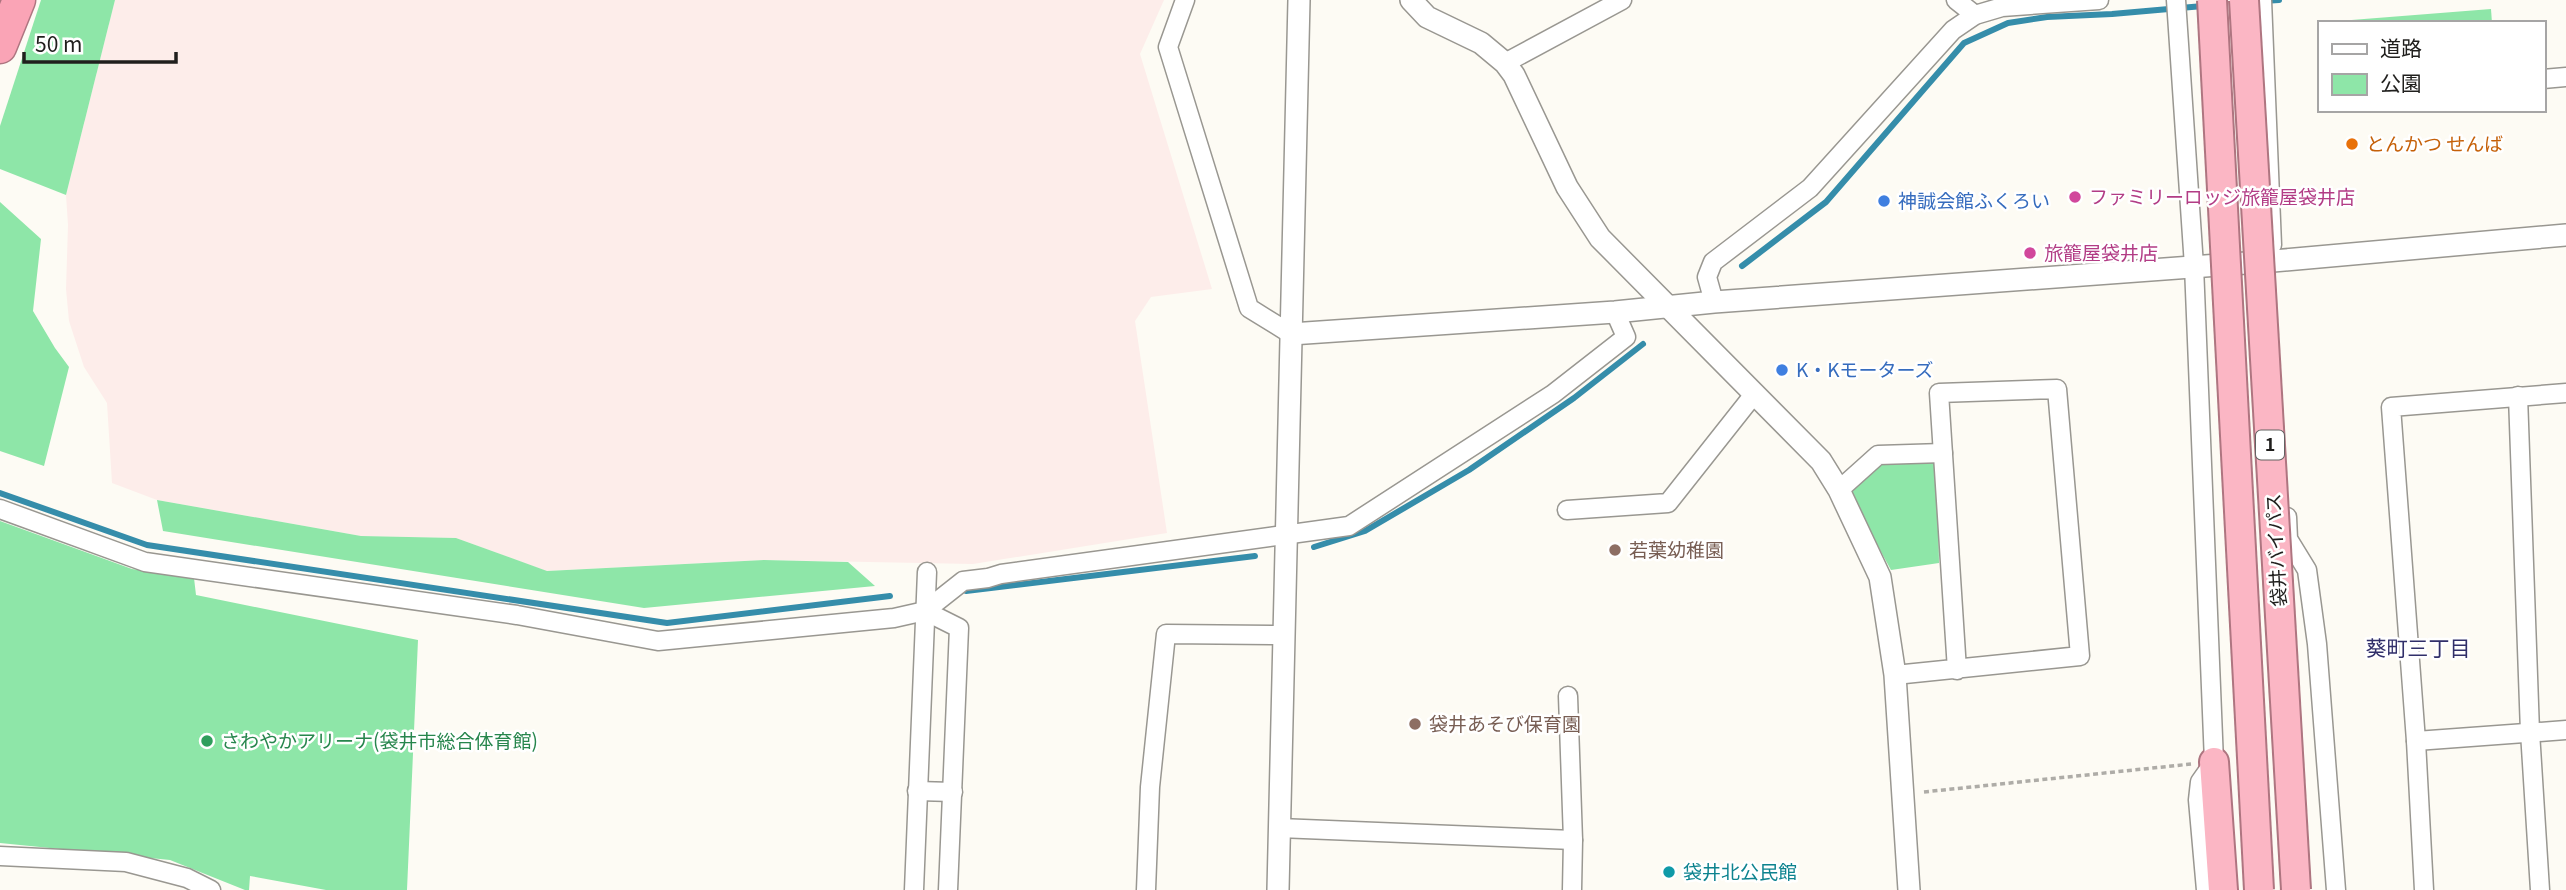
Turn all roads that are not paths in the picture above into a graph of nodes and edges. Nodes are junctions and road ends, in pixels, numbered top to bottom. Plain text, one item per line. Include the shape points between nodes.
1 (19, 0) edge
2 (1185, 0) edge
3 (1298, 0) edge
4 (1411, 0) edge
5 (1622, 0) edge
6 (2099, 0) edge
7 (2176, 0) edge
8 (2211, 0) edge
9 (2244, 0) edge
10 (2262, 0) edge
11 (1959, 1) edge
12 (1975, 15) junction
13 (0, 47) edge
14 (1506, 62) junction
15 (2566, 77) edge
16 (2545, 79) edge
17 (2566, 235) edge
18 (2273, 261) junction
19 (2194, 266) junction
20 (1714, 302) junction
21 (1668, 306) junction
22 (1615, 312) junction
23 (1291, 334) junction
24 (1755, 393) junction
25 (2566, 393) edge
26 (2518, 396) junction
27 (1943, 453) junction
28 (1839, 490) junction
29 (0, 509) edge
30 (1567, 510) dead end
31 (1286, 536) junction
32 (2288, 539) junction
33 (927, 572) dead end
34 (925, 611) junction
35 (1284, 635) junction
36 (1957, 670) junction
37 (1895, 675) junction
38 (1568, 696) dead end
39 (2566, 730) edge
40 (2530, 732) junction
41 (2416, 741) junction
42 (2214, 762) junction
43 (917, 791) junction
44 (953, 792) junction
45 (1279, 828) junction
46 (1573, 840) junction
47 (0, 856) edge
48 (211, 890) edge
49 (914, 890) edge
50 (948, 890) edge
51 (1146, 890) edge
52 (1278, 890) edge
53 (1572, 890) edge
54 (1909, 890) edge
55 (2206, 890) edge
56 (2223, 890) edge
57 (2259, 890) edge
58 (2296, 890) edge
59 (2310, 890) edge
60 (2336, 890) edge
61 (2424, 890) edge
62 (2540, 890) edge

1 - 13 highway
2 - 23 street via 1168,47 1249,308
3 - 23 street
4 - 14 street via 1427,16 1481,43
5 - 14 street
6 - 12 street via 2002,7
7 - 19 street
8 - 57 highway, 袋井バイパス / 1, bridge
9 - 58 highway, 袋井バイパス / 1, bridge
10 - 18 street
11 - 12 street
12 - 20 street via 1953,30 1810,188 1713,262 1707,277
14 - 21 street via 1567,187 1600,238
15 - 16 street
17 - 18 street
18 - 19 street
18 - 32 street
19 - 20 street
19 - 42 street
20 - 21 street
21 - 22 street
21 - 24 street
22 - 23 street
22 - 31 street via 1626,337 1553,394 1349,526
23 - 31 street
24 - 28 street via 1822,461
24 - 30 street via 1668,503
25 - 26 street
26 - 40 street
26 - 41 street via 2391,407
27 - 28 street via 1878,455
27 - 36 street
27 - 36 street via 1939,393 2057,389 2080,656
28 - 37 street via 1880,577
29 - 34 street via 145,562 517,615 658,641
31 - 34 street via 962,581
31 - 35 street
32 - 59 highway
32 - 60 street via 2307,570 2318,644
33 - 34 street
34 - 43 street
34 - 44 street via 959,628
35 - 45 street
35 - 51 street via 1166,634 1150,787
36 - 37 street
37 - 54 street
38 - 46 street
39 - 40 street
40 - 41 street
40 - 62 street
41 - 61 street
42 - 55 street via 2200,782 2198,800
42 - 56 highway
43 - 44 street
43 - 49 street
44 - 50 street
45 - 46 street
45 - 52 street
46 - 53 street
47 - 48 street via 126,862 187,878

